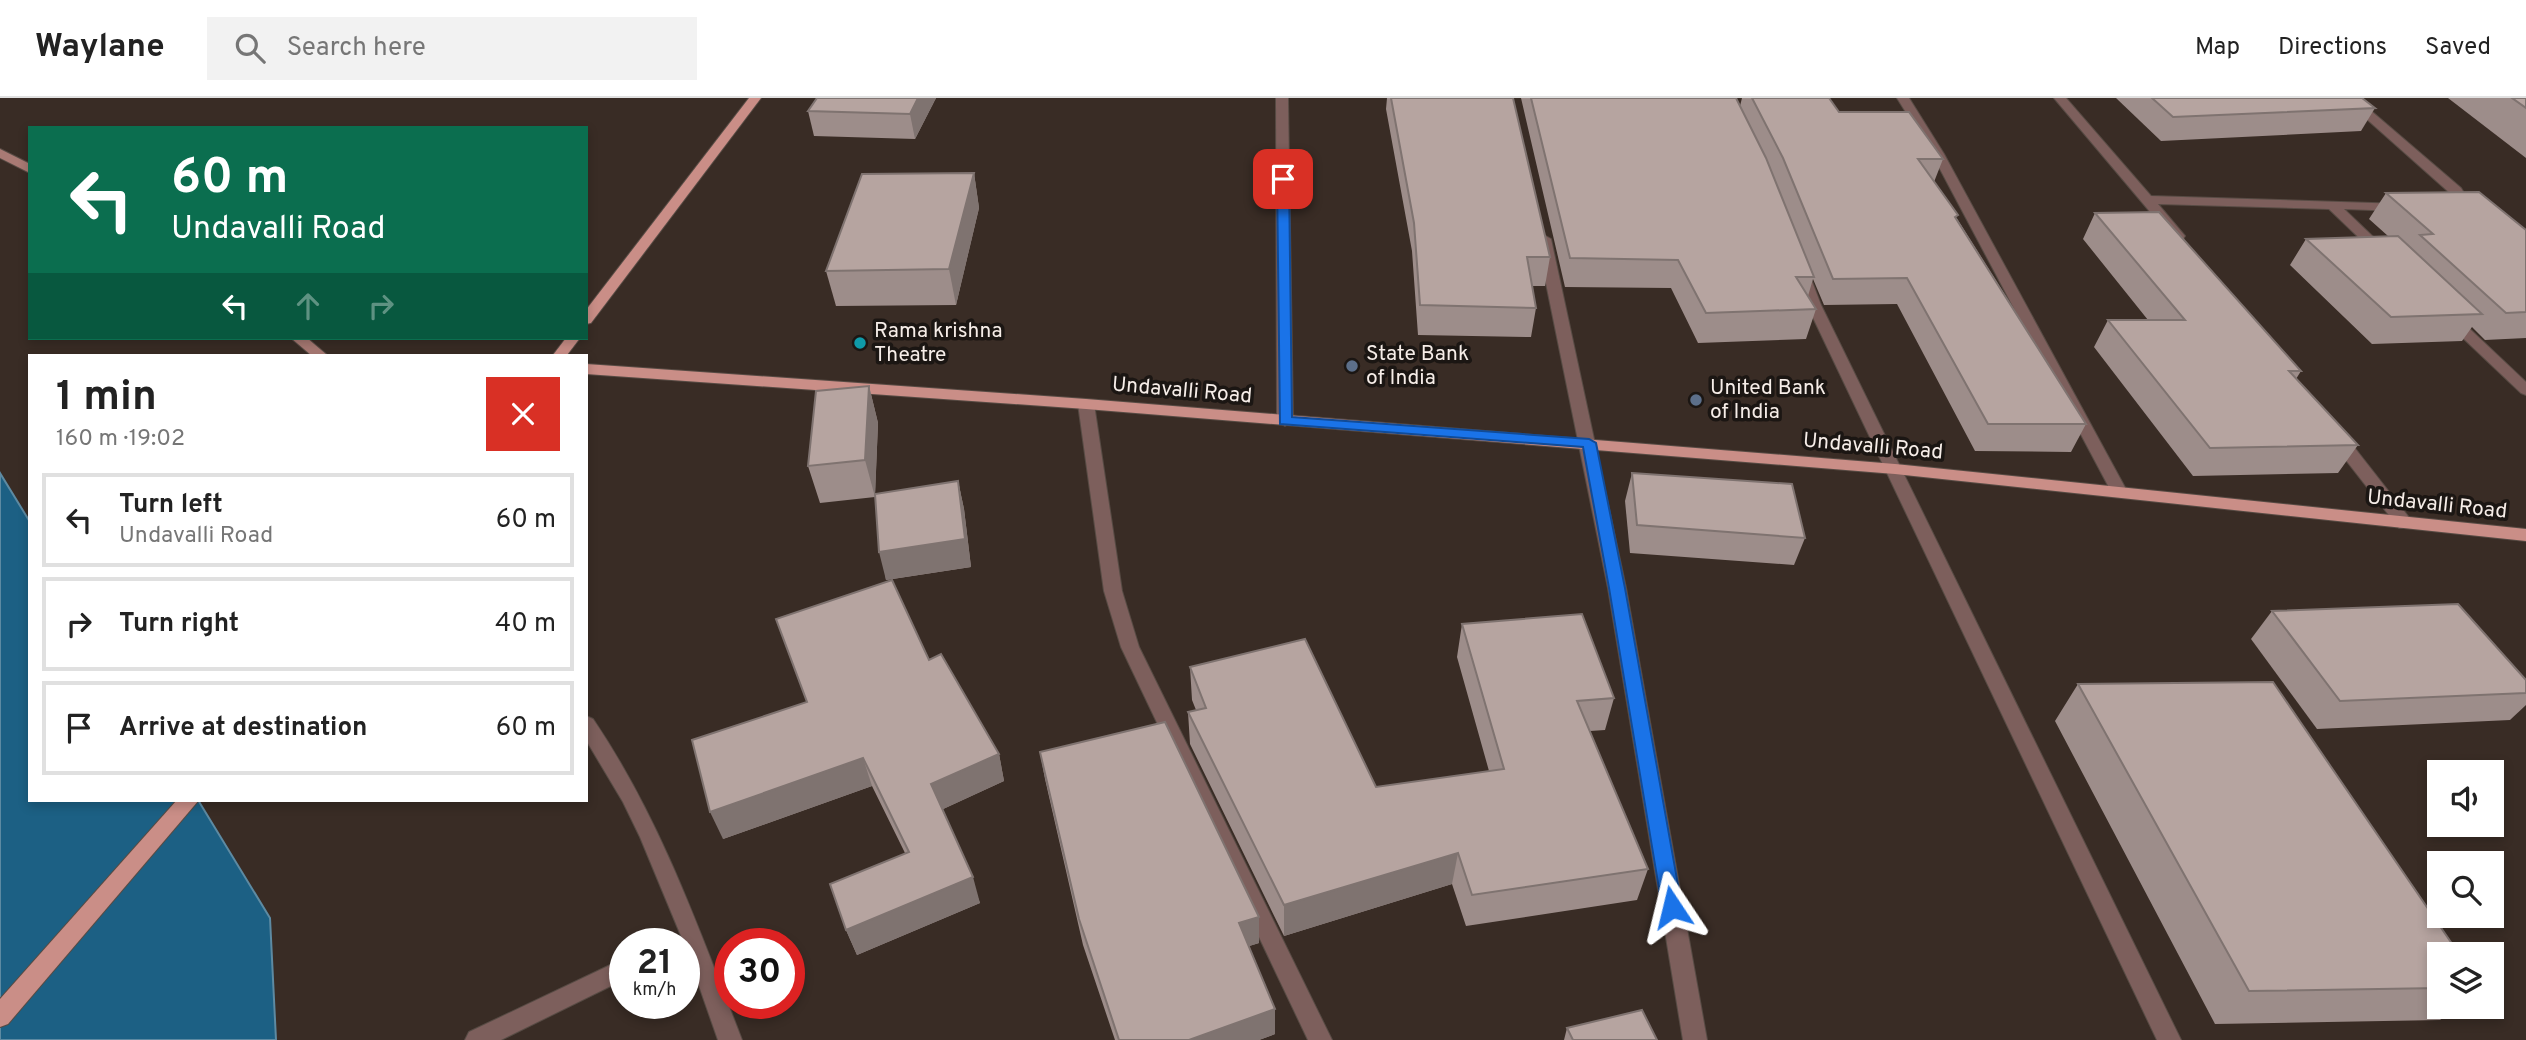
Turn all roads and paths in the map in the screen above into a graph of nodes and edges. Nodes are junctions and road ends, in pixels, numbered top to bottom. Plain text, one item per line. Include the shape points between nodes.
1 (755, 98) edge
2 (1282, 98) edge
3 (1903, 98) edge
4 (2060, 98) edge
5 (2349, 98) edge
6 (0, 153) edge
7 (28, 168) edge
8 (2150, 201) junction
9 (2333, 206) junction
10 (2410, 208) edge
11 (2444, 208) edge
12 (1542, 228) edge
13 (2184, 244) edge
14 (1795, 257) edge
15 (2391, 261) edge
16 (2439, 307) edge
17 (588, 317) edge
18 (301, 340) edge
19 (571, 340) edge
20 (319, 354) edge
21 (561, 354) edge
22 (588, 369) edge
23 (2526, 390) edge
24 (1086, 404) junction
25 (1285, 421) junction
26 (2329, 427) edge
27 (1589, 443) junction
28 (1895, 469) junction
29 (2120, 493) junction
30 (2405, 524) junction
31 (2526, 535) edge
32 (588, 727) edge
33 (187, 802) edge
34 (680, 928) edge
35 (609, 976) edge
36 (700, 976) edge
37 (0, 1016) edge
38 (477, 1040) edge
39 (730, 1040) edge
40 (1320, 1040) edge
41 (1695, 1040) edge
42 (2169, 1040) edge

1 - 17 main road
2 - 25 street
3 - 29 street via 1938,154
4 - 8 street
5 - 11 street via 2464,203
6 - 7 street
8 - 9 street
8 - 13 street
9 - 10 street
9 - 15 street
12 - 27 street
14 - 28 street
16 - 23 street
18 - 20 street
19 - 21 main road
22 - 24 main road, Undavalli Road
24 - 25 main road, Undavalli Road
24 - 40 street via 1113,591 1130,647
25 - 27 main road, Undavalli Road
26 - 30 street
27 - 28 main road, Undavalli Road
27 - 41 street
28 - 29 main road, Undavalli Road
28 - 42 street
29 - 30 main road, Undavalli Road
30 - 31 main road, Undavalli Road
32 - 34 street via 609,755 650,834
33 - 37 main road
35 - 38 street
36 - 39 street

